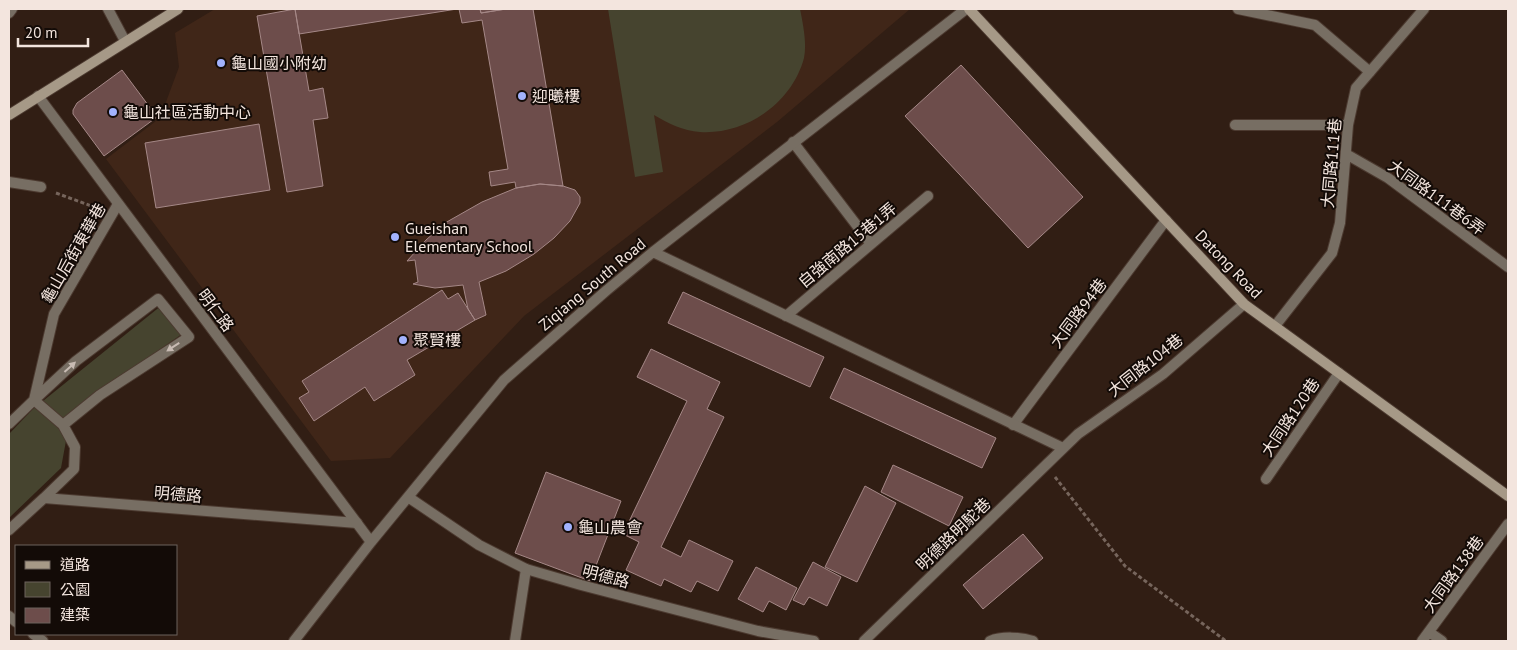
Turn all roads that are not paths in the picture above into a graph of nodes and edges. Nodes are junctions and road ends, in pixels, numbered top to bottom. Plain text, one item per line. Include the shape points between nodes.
1 (12, 9) edge
2 (108, 9) edge
3 (178, 9) edge
4 (968, 9) edge
5 (1238, 9) edge
6 (1418, 11) edge
7 (9, 13) edge
8 (125, 41) junction
9 (1370, 72) junction
10 (38, 96) junction
11 (9, 115) edge
12 (1235, 125) dead end
13 (1348, 125) junction
14 (793, 142) junction
15 (1346, 154) junction
16 (9, 182) edge
17 (42, 187) road end
18 (928, 196) dead end
19 (118, 204) junction
20 (1166, 220) junction
21 (871, 244) junction
22 (653, 252) junction
23 (1508, 267) edge
24 (1244, 304) junction
25 (786, 316) junction
26 (1275, 326) junction
27 (1339, 373) junction
28 (34, 400) junction
29 (9, 424) edge
30 (63, 424) junction
31 (1013, 425) junction
32 (1063, 448) junction
33 (1266, 479) dead end
34 (408, 496) junction
35 (1508, 496) edge
36 (44, 498) junction
37 (357, 523) junction
38 (1508, 524) edge
39 (9, 530) edge
40 (371, 542) junction
41 (526, 569) junction
42 (1429, 632) junction
43 (294, 641) edge
44 (514, 641) edge
45 (807, 641) edge
46 (864, 641) edge
47 (990, 641) edge
48 (1033, 641) edge
49 (1422, 641) edge
50 (1442, 641) edge

1 - 7 street
2 - 8 street
3 - 8 street
4 - 14 street, Ziqiang South Road
4 - 20 street, Datong Road
5 - 9 street via 1315,25
6 - 9 street, 大同路111巷
8 - 10 street
9 - 13 street, 大同路111巷 via 1356,88
10 - 11 street
10 - 19 street, 明仁路
12 - 13 street
13 - 15 street, 大同路111巷
14 - 21 street
14 - 22 street, Ziqiang South Road
15 - 23 street, 大同路111巷6弄 via 1388,178
15 - 26 street, 大同路111巷 via 1340,223 1332,253
16 - 17 street
18 - 21 street, 自強南路15巷1弄
19 - 28 street, 龜山后街東華巷 via 54,314
19 - 37 street, 明仁路
20 - 24 street, Datong Road
20 - 31 street, 大同路94巷
21 - 25 street, 自強南路15巷1弄
22 - 25 street
22 - 34 street, Ziqiang South Road via 504,380
24 - 26 street, Datong Road
24 - 32 street, 大同路104巷 via 1163,374
25 - 31 street
26 - 27 street, Datong Road
27 - 33 street, 大同路120巷
27 - 35 street, Datong Road
28 - 29 street
28 - 30 street
28 -> 30 street via 76,362 158,299 189,337 100,394
30 - 36 street via 75,447 74,469
31 - 32 street
32 - 46 street, 明德路明駝巷
34 - 40 street, Ziqiang South Road
34 - 41 street, 明德路 via 479,546
36 - 37 street, 明德路
36 - 39 street
37 - 40 street, 明仁路
38 - 42 street, 大同路138巷
40 - 43 street, Ziqiang South Road
41 - 44 street
41 - 45 street, 明德路
42 - 49 street, 大同路138巷
42 - 50 street
47 - 48 street via 1025,638

